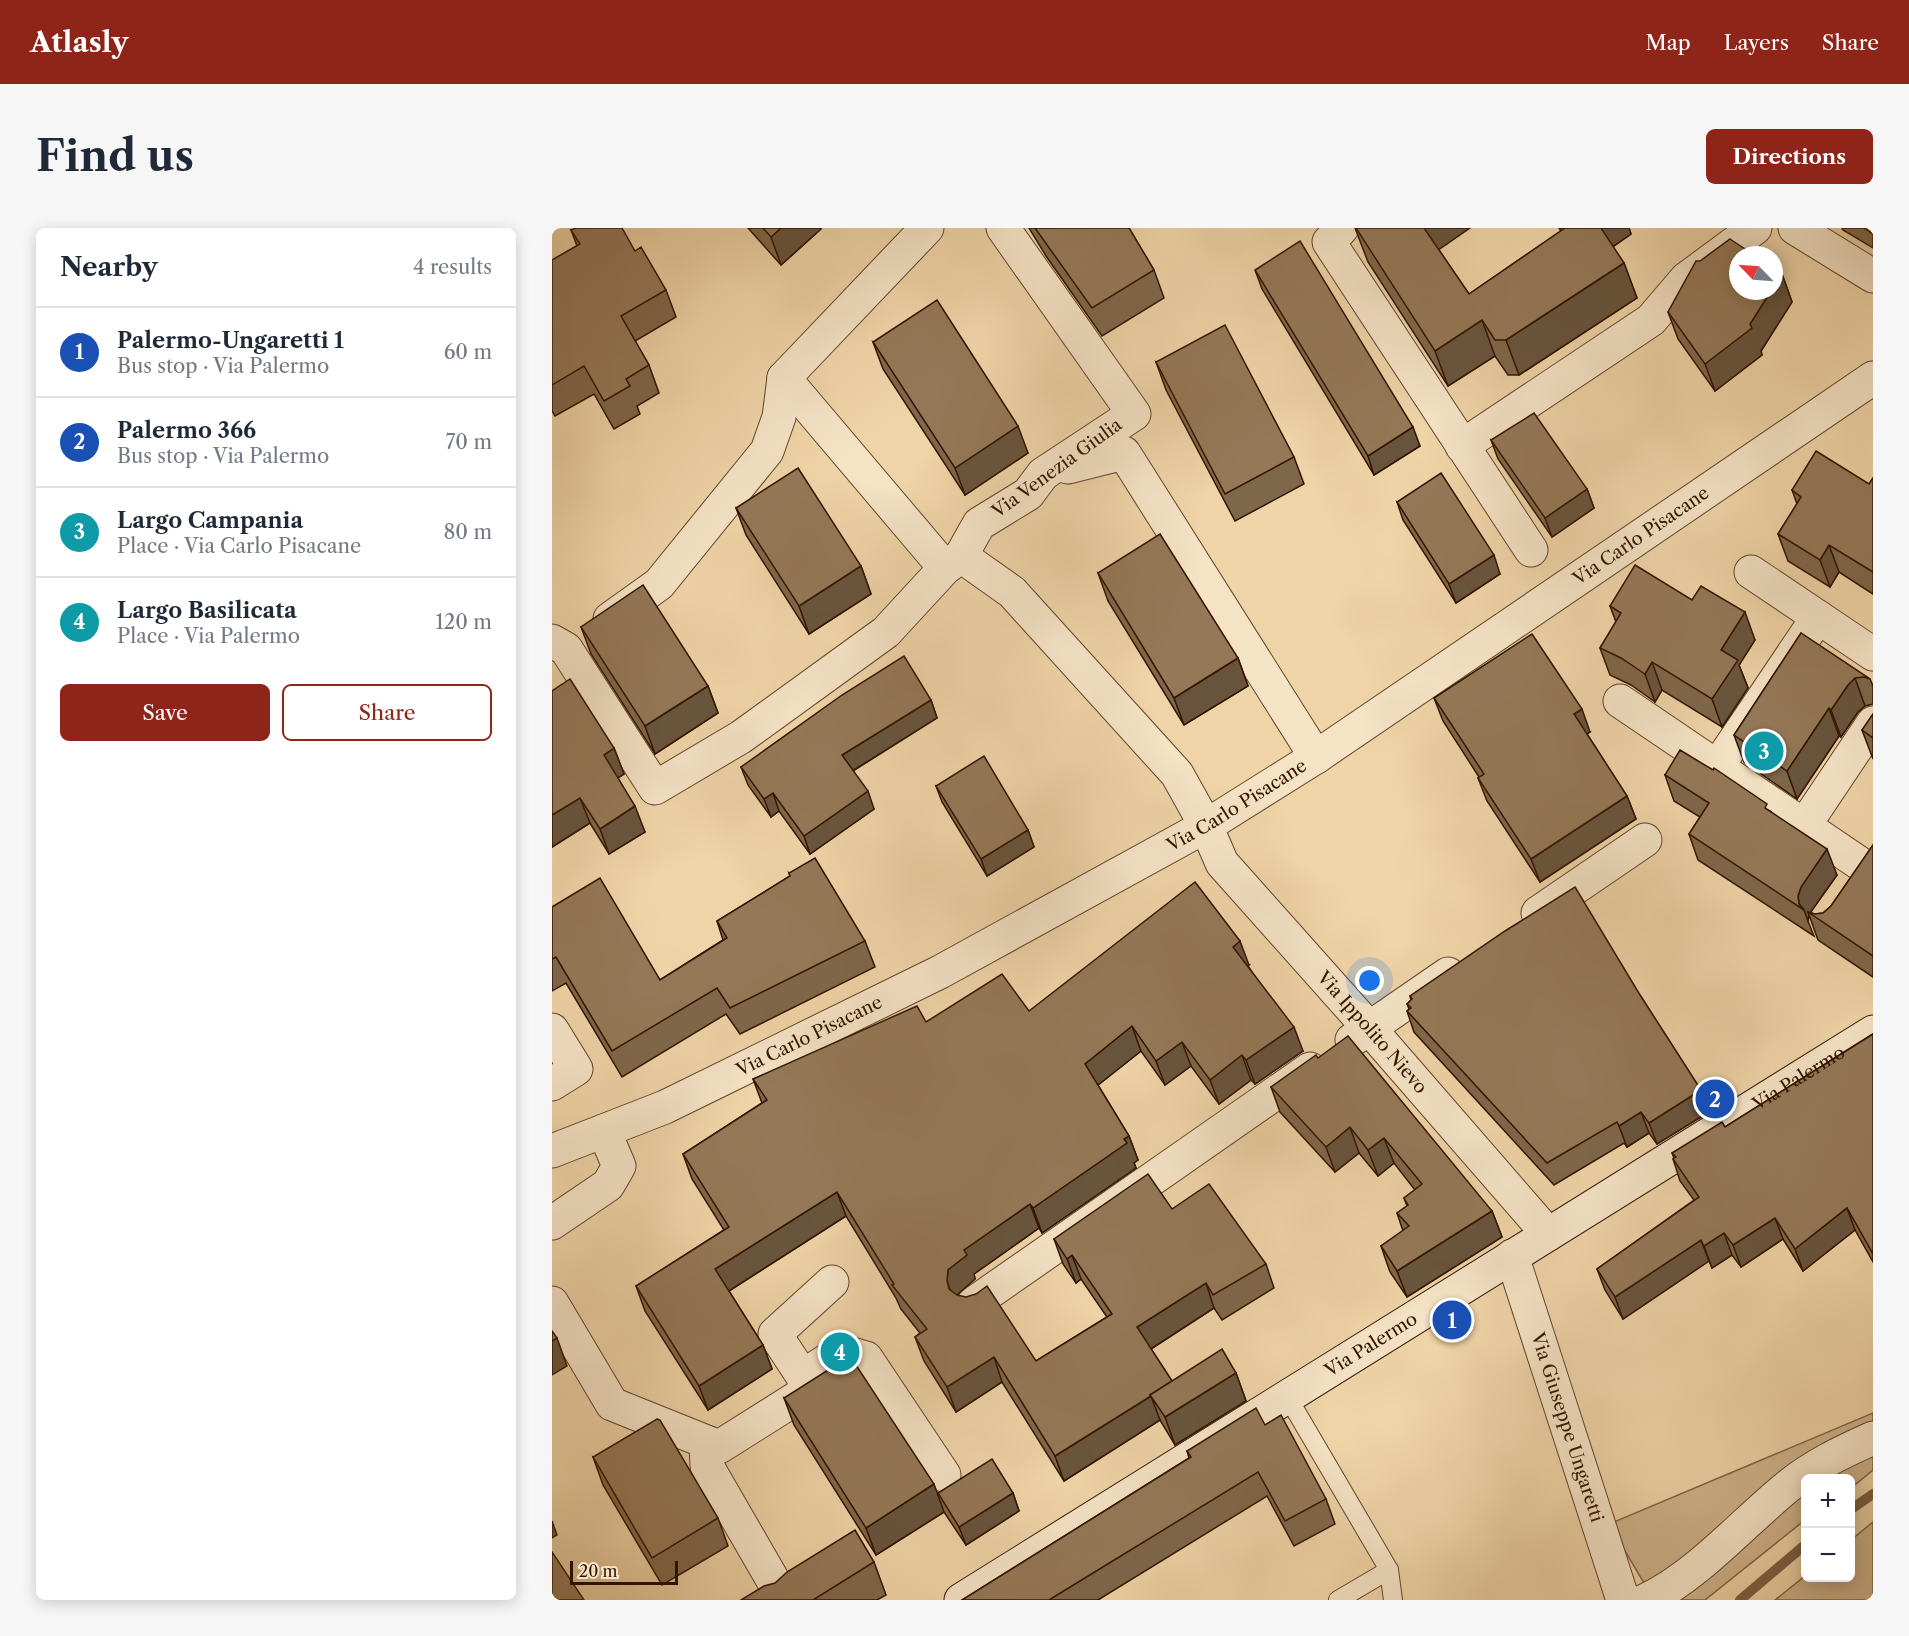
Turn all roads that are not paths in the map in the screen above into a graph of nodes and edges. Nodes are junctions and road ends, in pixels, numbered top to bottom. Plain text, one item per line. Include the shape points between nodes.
1 (927, 228) edge
2 (1003, 228) edge
3 (1342, 228) edge
4 (1755, 228) edge
5 (1797, 229) edge
6 (1873, 276) edge
7 (784, 378) junction
8 (1873, 378) edge
9 (1462, 446) junction
10 (1043, 474) junction
11 (1531, 550) dead end
12 (953, 562) junction
13 (1751, 572) dead end
14 (1818, 617) junction
15 (559, 645) edge
16 (1873, 654) edge
17 (1620, 701) dead end
18 (1873, 723) edge
19 (1316, 757) junction
20 (1717, 767) junction
21 (1206, 826) junction
22 (1804, 826) junction
23 (1645, 840) dead end
24 (1869, 861) edge
25 (1845, 895) edge
26 (1517, 927) edge
27 (1468, 961) edge
28 (1369, 1028) junction
29 (552, 1030) edge
30 (1873, 1032) edge
31 (552, 1084) edge
32 (604, 1131) junction
33 (552, 1150) edge
34 (552, 1222) edge
35 (1548, 1234) junction
36 (1512, 1256) junction
37 (832, 1282) dead end
38 (552, 1303) edge
39 (974, 1303) edge
40 (803, 1376) junction
41 (1287, 1396) junction
42 (1873, 1438) edge
43 (706, 1442) junction
44 (944, 1475) dead end
45 (1389, 1570) junction
46 (776, 1600) edge
47 (961, 1600) edge
48 (1338, 1600) edge
49 (1393, 1600) edge
50 (1623, 1600) edge
51 (1646, 1600) edge

1 - 7 street
2 - 10 street, Via Venezia Giulia via 1134,414
3 - 9 street via 1329,242
4 - 9 street via 1686,279 1651,320
5 - 6 street
7 - 12 street
7 - 15 street via 779,417 767,451 659,585
8 - 19 street, Via Carlo Pisacane
9 - 11 street
10 - 12 street, Via Venezia Giulia via 1028,494 979,524
10 - 19 street via 1124,453
12 - 15 street, Via Venezia Giulia via 886,632 741,737 656,788
12 - 21 street via 1012,592 1177,774
13 - 14 street
14 - 16 street
14 - 20 street
17 - 20 street
18 - 22 street
19 - 21 street, Via Carlo Pisacane
20 - 22 street
21 - 28 street, Via Ippolito Nievo via 1222,863
21 - 32 street, Via Carlo Pisacane via 940,972 665,1107
22 - 24 street
23 - 26 street
24 - 25 street
27 - 28 street
28 - 35 street, Via Ippolito Nievo
28 - 39 street
29 - 31 street via 576,1069
30 - 35 street, Via Palermo
32 - 33 street, Via Carlo Pisacane
32 - 34 street via 619,1166 608,1185
35 - 36 street, Via Palermo
36 - 41 street, Via Palermo
36 - 50 street, Via Giuseppe Ungaretti
37 - 40 street via 775,1334
38 - 43 street via 612,1404
40 - 43 street via 811,1389 719,1447
40 - 44 street via 842,1351 866,1358
41 - 45 lane
41 - 47 street, Via Palermo
42 - 51 street via 1815,1466 1773,1498 1689,1574
43 - 46 street via 706,1466 782,1596
45 - 48 lane
45 - 49 lane

